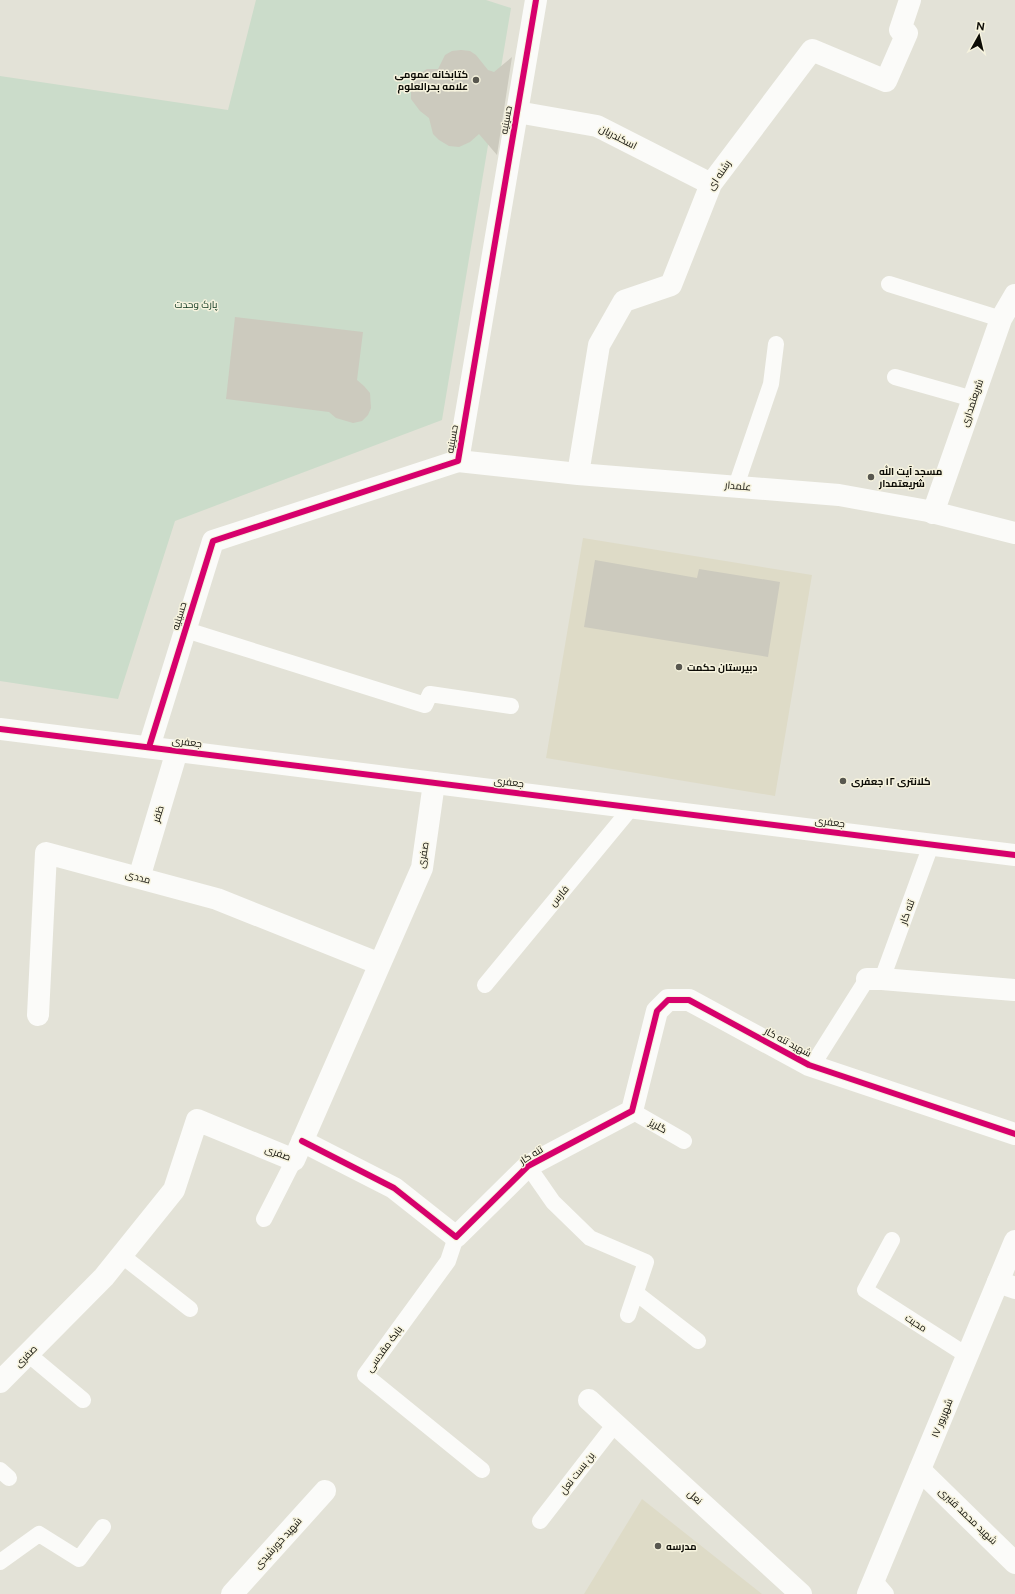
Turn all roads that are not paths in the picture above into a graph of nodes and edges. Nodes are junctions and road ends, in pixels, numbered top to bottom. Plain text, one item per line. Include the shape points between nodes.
1 (536, 0) edge
2 (910, 0) edge
3 (517, 112) junction
4 (711, 184) junction
5 (889, 284) dead end
6 (1015, 295) edge
7 (1001, 319) junction
8 (776, 344) dead end
9 (895, 377) dead end
10 (973, 399) junction
11 (458, 461) junction
12 (578, 474) junction
13 (736, 486) junction
14 (933, 513) junction
15 (1015, 533) edge
16 (186, 630) junction
17 (510, 706) dead end
18 (0, 729) edge
19 (149, 747) junction
20 (177, 751) junction
21 (434, 783) junction
22 (632, 807) junction
23 (931, 845) junction
24 (1015, 855) edge
25 (139, 878) junction
26 (380, 964) junction
27 (875, 979) junction
28 (486, 985) dead end
29 (1014, 990) edge
30 (38, 1015) dead end
31 (812, 1066) junction
32 (632, 1112) junction
33 (1015, 1134) edge
34 (302, 1141) junction
35 (684, 1141) dead end
36 (294, 1160) junction
37 (528, 1166) junction
38 (264, 1219) dead end
39 (456, 1237) junction
40 (892, 1240) dead end
41 (1015, 1241) edge
42 (121, 1255) junction
43 (1007, 1285) edge
44 (636, 1293) junction
45 (190, 1309) dead end
46 (628, 1315) dead end
47 (698, 1340) dead end
48 (28, 1354) junction
49 (968, 1356) junction
50 (0, 1382) edge
51 (84, 1400) dead end
52 (589, 1400) dead end
53 (615, 1424) junction
54 (482, 1470) dead end
55 (920, 1470) junction
56 (325, 1491) dead end
57 (540, 1521) dead end
58 (103, 1527) dead end
59 (0, 1562) edge
60 (1015, 1563) edge
61 (876, 1590) edge
62 (232, 1594) edge
63 (801, 1594) edge

1 - 3 street, حسینیه
2 - 4 street, رشنه ای via 900,30 907,33 886,81 812,50
3 - 4 street, اسکندریان via 597,126
3 - 11 street, حسینیه
4 - 12 street, رشنه ای via 671,285 624,301 599,345
5 - 7 lane
6 - 7 street, شریعتمداری
7 - 10 street, شریعتمداری
8 - 13 lane via 771,384
9 - 10 lane
10 - 14 street, شریعتمداری
11 - 12 street, علمدار
11 - 16 street, حسینیه via 212,541
12 - 13 street, علمدار
13 - 14 street, علمدار via 839,495
14 - 15 street, علمدار
16 - 17 lane via 425,704 430,694
16 - 19 street, حسینیه
18 - 19 street, جعفری
19 - 20 street, جعفری
20 - 21 street, جعفری
20 - 25 street, ظفر
21 - 22 street, جعفری
21 - 26 street, صفری via 422,868
22 - 23 street, جعفری
22 - 28 lane, فارس
23 - 24 street, جعفری
23 - 27 lane, تنه کار
25 - 26 street, مددی via 217,899
25 - 30 street, مددی via 46,853
26 - 34 street, صفری
27 - 29 street
27 - 31 lane, تنه کار
31 - 32 street, شهید تنه کار via 689,1000 668,1000 657,1012
31 - 33 street, شهید تنه کار
32 - 35 lane, گلریز
32 - 37 street, تنه کار
34 - 36 street, صفری
34 - 39 street via 394,1188
36 - 38 lane
36 - 42 street, صفری via 197,1120 174,1190
37 - 39 street, تنه کار
37 - 44 lane via 554,1202 590,1238 646,1262
39 - 54 lane, بابک مقدسی via 448,1261 365,1375
40 - 49 lane, محبت via 865,1290
41 - 43 street, ۱۷ شهریور
42 - 45 lane
42 - 48 street, صفری via 104,1277
43 - 49 street, ۱۷ شهریور
44 - 46 lane
44 - 47 lane
48 - 50 street, صفری
48 - 51 lane
49 - 55 street, ۱۷ شهریور
52 - 53 street, نعل
53 - 57 lane, بن بست نعل
53 - 63 street, نعل
55 - 60 street, شهید محمد قنبری
55 - 61 street, ۱۷ شهریور
56 - 62 street, شهید خورشیدی
58 - 59 lane via 79,1559 39,1534

